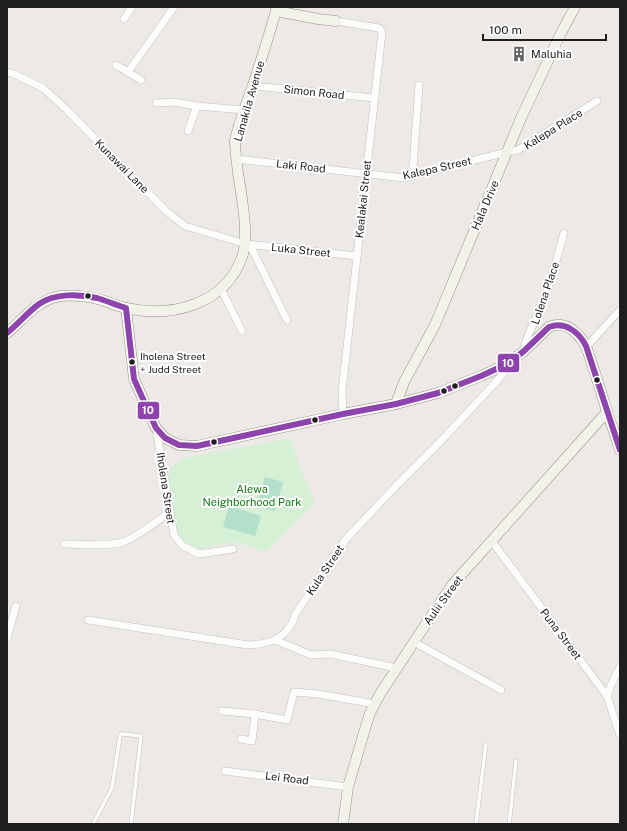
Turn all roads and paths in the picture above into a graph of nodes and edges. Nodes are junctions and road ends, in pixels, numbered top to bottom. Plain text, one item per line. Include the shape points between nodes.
1 (132, 7) edge
2 (174, 7) edge
3 (575, 7) edge
4 (276, 9) edge
5 (124, 19) dead end
6 (336, 21) joint
7 (116, 65) dead end
8 (7, 72) edge
9 (128, 72) junction
10 (141, 80) dead end
11 (419, 85) dead end
12 (253, 86) junction
13 (375, 98) junction
14 (597, 101) dead end
15 (156, 103) dead end
16 (197, 106) junction
17 (244, 110) junction
18 (188, 131) dead end
19 (507, 152) junction
20 (236, 159) junction
21 (366, 174) junction
22 (404, 178) junction
23 (564, 233) dead end
24 (248, 245) junction
25 (357, 256) junction
26 (221, 289) junction
27 (126, 308) junction
28 (620, 310) edge
29 (287, 320) dead end
30 (242, 331) dead end
31 (7, 333) edge
32 (586, 347) junction
33 (524, 352) junction
34 (507, 364) junction
35 (396, 404) junction
36 (607, 412) junction
37 (343, 414) junction
38 (156, 428) junction
39 (620, 450) edge
40 (170, 512) junction
41 (491, 540) junction
42 (64, 544) dead end
43 (233, 549) dead end
44 (16, 606) dead end
45 (88, 620) dead end
46 (7, 638) edge
47 (275, 640) junction
48 (414, 642) junction
49 (620, 667) edge
50 (397, 668) junction
51 (501, 690) dead end
52 (607, 696) junction
53 (375, 704) junction
54 (222, 711) dead end
55 (255, 714) junction
56 (620, 735) edge
57 (241, 739) dead end
58 (486, 744) dead end
59 (516, 761) dead end
60 (225, 771) dead end
61 (348, 787) junction
62 (93, 824) edge
63 (131, 824) edge
64 (343, 824) edge
65 (476, 824) edge
66 (509, 824) edge

1 - 5 street
2 - 9 street
3 - 19 street, Hala Drive
4 - 6 street
4 - 12 street, Lanakila Avenue
6 - 13 street, Kealakai Street via 379,28 382,32
7 - 9 street
8 - 24 street, Kunawai Lane via 43,88 166,211 185,226
9 - 10 street
11 - 22 street via 413,168
12 - 13 street, Simon Road
12 - 17 street, Lanakila Avenue
13 - 21 street, Kealakai Street
14 - 19 street, Kalepa Place via 518,150
15 - 16 street via 174,102
16 - 17 street
16 - 18 street
17 - 20 street, Lanakila Avenue via 235,139
19 - 22 street, Kalepa Street
19 - 35 street, Hala Drive via 435,325 404,382
20 - 21 street, Laki Road
20 - 24 street, Lanakila Avenue
21 - 22 street, Kalepa Street
21 - 25 street, Kealakai Street
23 - 33 street, Lolena Place via 549,284
24 - 25 street, Luka Street
24 - 26 street via 236,270
24 - 29 street
25 - 37 street, Kealakai Street via 342,391
26 - 27 street via 206,300 175,310 149,312
26 - 30 street
27 - 31 street via 96,298 61,296 40,304
27 - 38 street, Iholena Street via 134,379
28 - 32 street
32 - 33 street via 577,333 570,328 553,325
32 - 36 street
33 - 34 street
34 - 35 street via 438,393
34 - 47 street, Kula Street via 497,381 346,540 296,613 290,626
35 - 37 street
36 - 39 street
36 - 41 street, Aulii Street
37 - 38 street via 197,446 179,445 165,438
38 - 40 street, Iholena Street
40 - 42 street via 124,541
40 - 43 street, Iholena Street via 174,535 183,546 199,554
41 - 48 street, Aulii Street via 452,585
41 - 52 street, Puna Street
44 - 46 street
45 - 47 street, Kula Street via 248,645 266,644
47 - 50 street via 310,655 330,654
48 - 50 street, Aulii Street
48 - 51 street
49 - 52 street
50 - 53 street, Aulii Street
52 - 56 street, Puna Street
53 - 55 street via 294,692 287,720
53 - 61 street, Aulii Street
54 - 55 street
55 - 57 street via 252,741
58 - 65 lane
59 - 66 lane
60 - 61 street, Lei Road
61 - 64 street, Aulii Street
62 - 63 lane via 112,788 121,734 141,736

